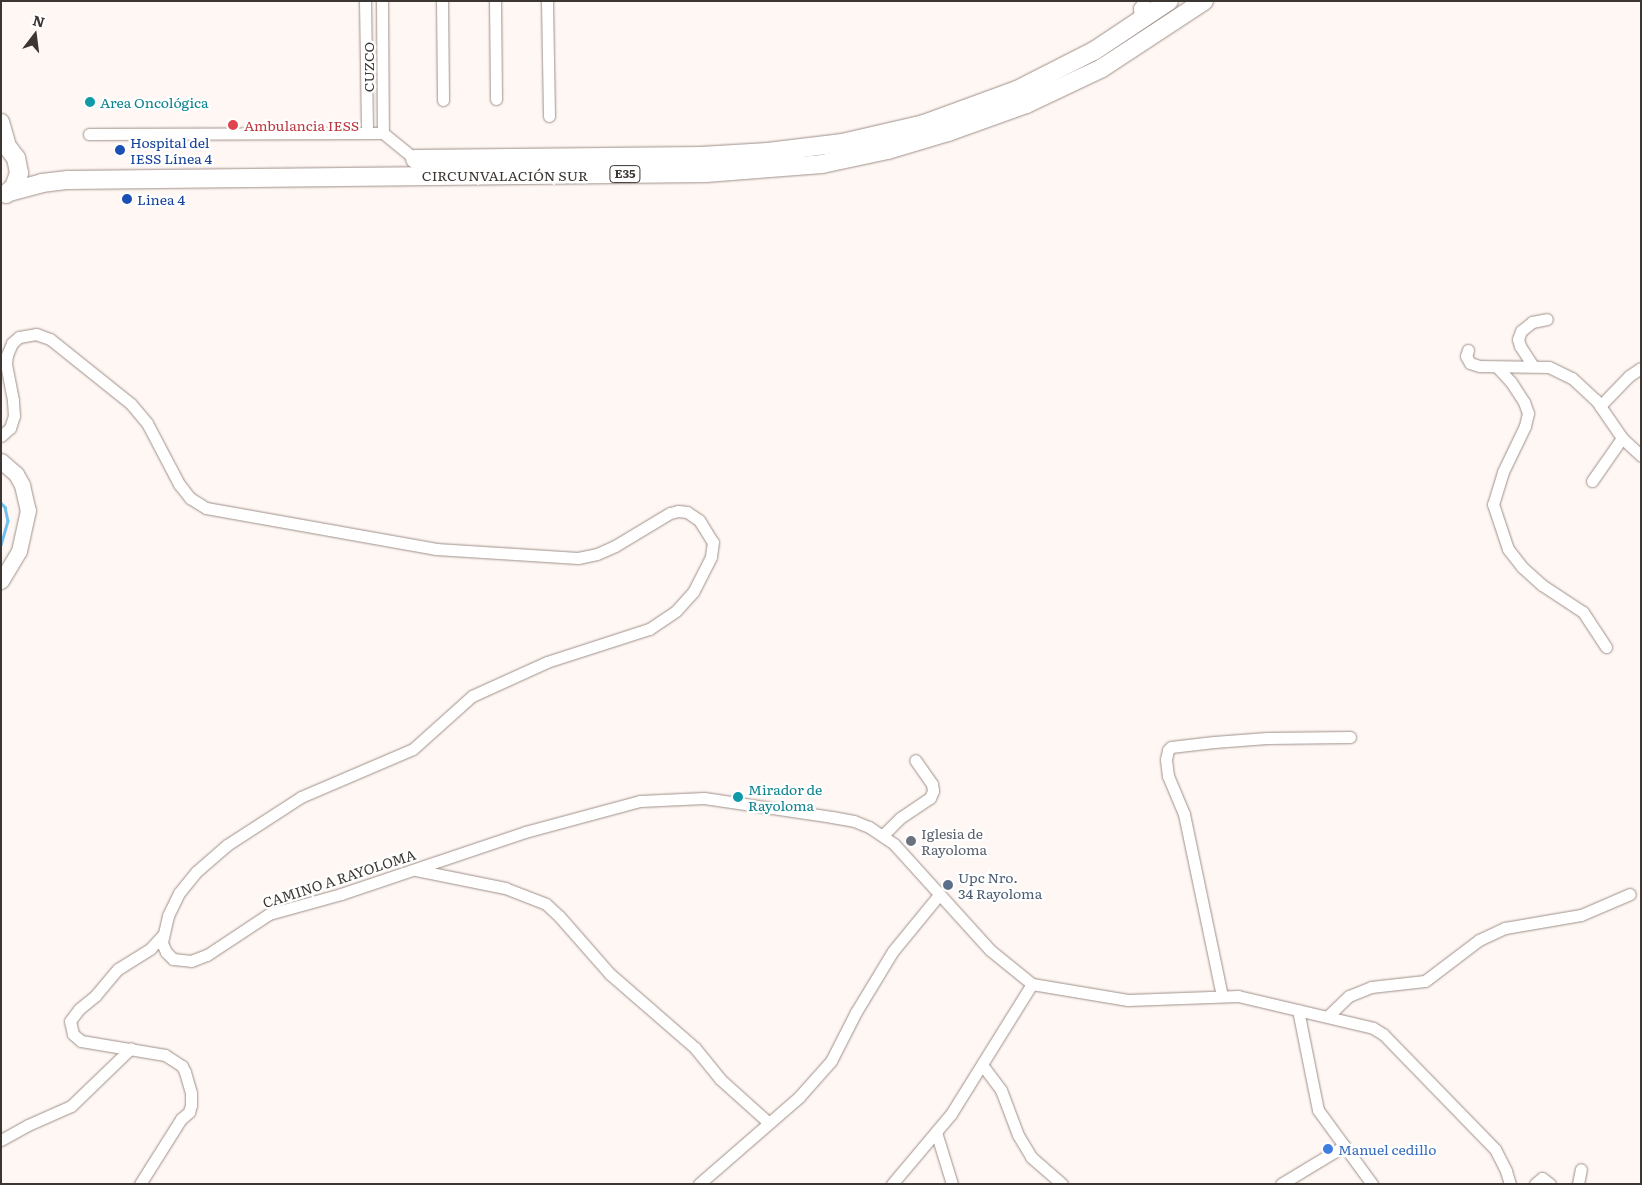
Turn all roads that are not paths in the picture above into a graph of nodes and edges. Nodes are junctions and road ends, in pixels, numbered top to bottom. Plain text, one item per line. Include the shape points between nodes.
1 (365, 1) edge
2 (382, 1) edge
3 (442, 1) edge
4 (495, 1) edge
5 (547, 1) edge
6 (1144, 1) edge
7 (1169, 1) edge
8 (1204, 1) edge
9 (1140, 21) junction
10 (496, 98) dead end
11 (443, 100) dead end
12 (549, 116) dead end
13 (1, 120) edge
14 (367, 132) junction
15 (383, 133) junction
16 (89, 134) dead end
17 (9, 149) joint
18 (415, 159) joint
19 (4, 196) edge
20 (1547, 319) dead end
21 (1468, 350) dead end
22 (1534, 366) junction
23 (1498, 368) junction
24 (1641, 368) edge
25 (1600, 406) junction
26 (1, 436) edge
27 (1622, 438) junction
28 (1641, 456) edge
29 (1, 461) edge
30 (1592, 481) dead end
31 (1, 581) edge
32 (1606, 647) dead end
33 (1350, 737) dead end
34 (915, 760) dead end
35 (883, 835) junction
36 (414, 870) junction
37 (939, 894) junction
38 (1630, 894) dead end
39 (163, 935) junction
40 (1032, 984) junction
41 (1222, 996) junction
42 (1298, 1010) junction
43 (1328, 1016) junction
44 (131, 1048) junction
45 (983, 1066) junction
46 (768, 1122) junction
47 (936, 1132) junction
48 (1, 1140) edge
49 (1344, 1146) junction
50 (1581, 1169) dead end
51 (140, 1184) edge
52 (699, 1184) edge
53 (892, 1184) edge
54 (952, 1184) edge
55 (1062, 1184) edge
56 (1281, 1184) edge
57 (1372, 1184) edge
58 (1510, 1184) edge
59 (1535, 1184) edge
60 (1550, 1184) edge
61 (1578, 1184) edge

1 - 14 street, CUZCO
2 - 15 street, CUZCO
3 - 11 street
4 - 10 street
5 - 12 street
6 - 9 street via 1139,8
7 - 9 highway, CIRCUNVALACIÓN SUR / E35
8 - 19 highway, CIRCUNVALACIÓN SUR / E35 via 1102,68 1026,104 888,150 822,164 691,173 61,181 24,187
9 - 18 highway, CIRCUNVALACIÓN SUR / E35 via 1085,55 1017,90 924,124 842,143 786,151 709,156
13 - 17 main road
14 - 15 street
14 - 16 street
15 - 18 street
17 - 19 highway, E35 via 16,158 19,173 18,180
20 - 22 street via 1532,322 1521,331 1518,339
21 - 23 street via 1466,356 1470,362
22 - 23 street
22 - 25 street via 1549,367 1565,374
23 - 32 street via 1511,382 1528,413 1502,472 1493,504 1508,549 1522,568 1542,585 1583,612
24 - 25 street
25 - 27 street
26 - 39 street via 10,428 14,416 7,355 19,337 36,334 50,338 131,404 147,423 179,484 190,498 206,508 436,549 578,558 598,554 678,511 700,520 713,542 711,557 693,592 676,612 649,629 547,662 472,696 413,749 301,797 227,845 196,872 179,893
27 - 28 street
27 - 30 street
29 - 31 main road via 16,474 28,510 19,551
33 - 41 street via 1267,738 1171,747 1168,750 1168,776 1184,814
34 - 35 street via 932,784 933,791 930,798 900,818
35 - 36 street, CAMINO A RAYOLOMA via 854,821 704,798 640,801 525,832
35 - 37 street, CAMINO A RAYOLOMA
36 - 39 street, CAMINO A RAYOLOMA via 269,914 207,955 191,961 173,959 162,943
36 - 46 street via 505,888 546,904 610,974 695,1048 720,1079
37 - 40 street, CAMINO A RAYOLOMA via 990,950
37 - 46 street via 893,951 831,1061 799,1097
38 - 43 street via 1581,915 1505,928 1479,940 1425,981 1371,987 1349,996
39 - 44 street via 150,948 118,969 70,1020 73,1034 81,1041
40 - 41 street, CAMINO A RAYOLOMA via 1128,1000
40 - 45 street
41 - 42 street, CAMINO A RAYOLOMA via 1238,996
42 - 43 street, CAMINO A RAYOLOMA
42 - 49 street via 1318,1110
43 - 58 street, CAMINO A RAYOLOMA via 1373,1028 1383,1034 1495,1149
44 - 48 street via 71,1106
44 - 51 street via 165,1055 173,1060 185,1072 191,1093 188,1112
45 - 47 street
45 - 55 street via 1001,1090 1018,1135 1031,1157
46 - 52 street
47 - 53 street
47 - 54 street
49 - 56 street
49 - 57 street
50 - 61 street
59 - 60 street via 1542,1178

